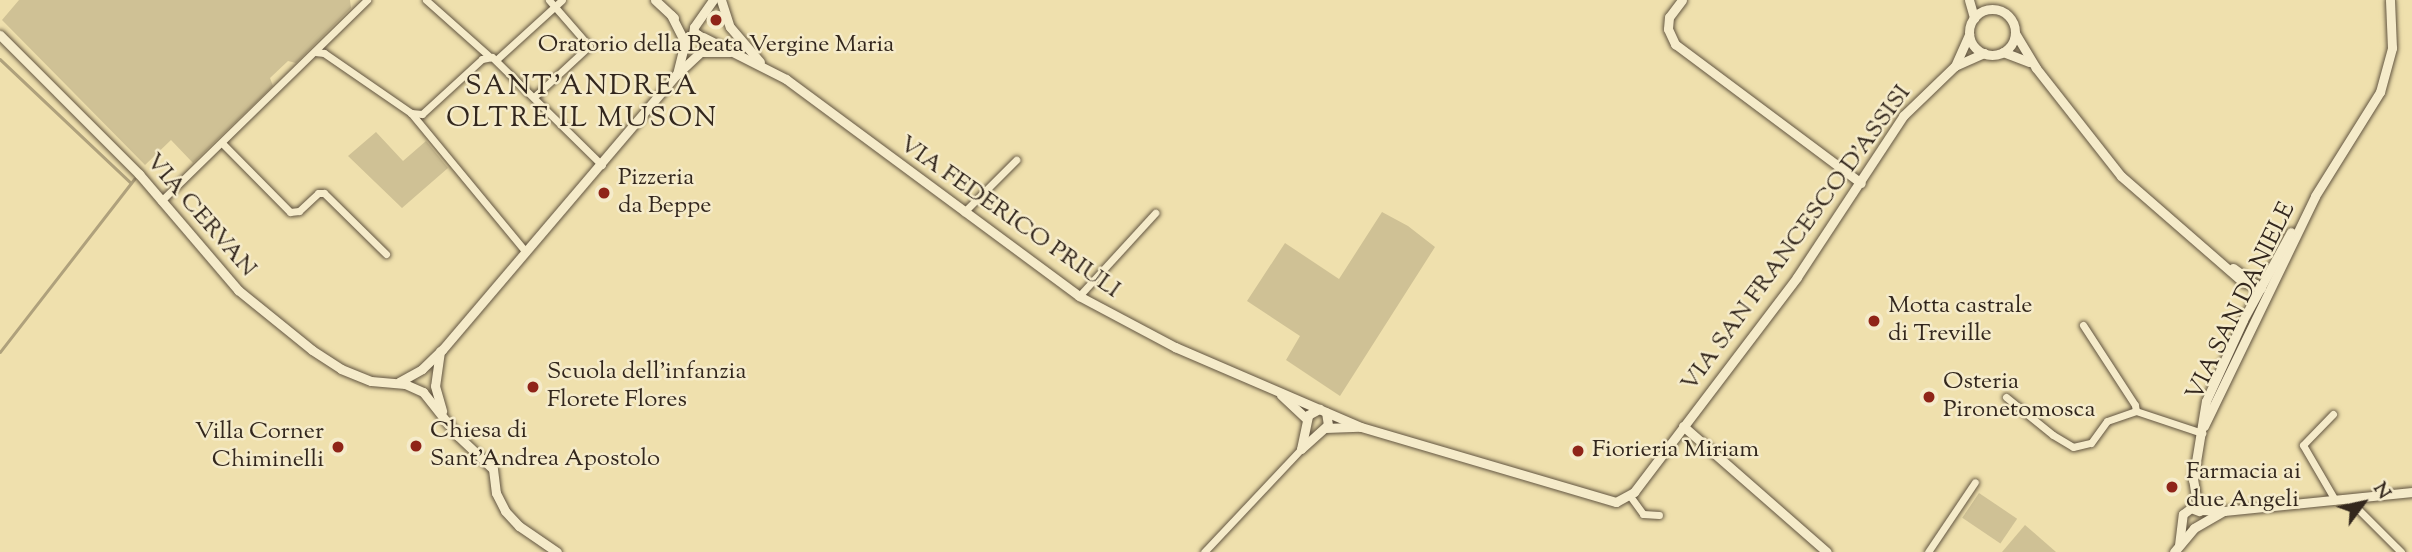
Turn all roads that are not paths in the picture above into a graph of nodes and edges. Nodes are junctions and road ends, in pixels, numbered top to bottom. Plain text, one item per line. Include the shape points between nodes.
1 (367, 0) edge
2 (426, 0) edge
3 (562, 0) edge
4 (655, 0) edge
5 (713, 0) edge
6 (721, 0) edge
7 (1682, 0) edge
8 (1969, 0) edge
9 (1980, 0) edge
10 (2390, 0) edge
11 (552, 3) edge
12 (1990, 9) junction
13 (1973, 18) junction
14 (2015, 33) junction
15 (1969, 34) junction
16 (0, 35) edge
17 (693, 38) junction
18 (316, 52) junction
19 (732, 52) junction
20 (2003, 52) junction
21 (700, 54) junction
22 (1984, 54) junction
23 (489, 58) junction
24 (1955, 66) junction
25 (2036, 68) junction
26 (769, 70) junction
27 (676, 75) junction
28 (534, 97) junction
29 (411, 113) junction
30 (222, 143) junction
31 (1016, 160) dead end
32 (602, 165) junction
33 (1861, 183) junction
34 (2315, 196) junction
35 (160, 201) junction
36 (964, 212) junction
37 (1155, 213) dead end
38 (525, 251) junction
39 (386, 254) dead end
40 (2281, 263) junction
41 (2269, 269) junction
42 (2245, 279) junction
43 (2260, 287) junction
44 (1079, 296) junction
45 (2249, 309) junction
46 (2251, 324) junction
47 (2083, 325) dead end
48 (440, 352) junction
49 (419, 371) junction
50 (435, 381) junction
51 (397, 383) junction
52 (419, 390) junction
53 (1277, 392) junction
54 (2006, 397) dead end
55 (1322, 410) junction
56 (2136, 411) junction
57 (443, 414) junction
58 (2333, 414) dead end
59 (1307, 420) junction
60 (1683, 426) junction
61 (1361, 427) junction
62 (1324, 429) junction
63 (2203, 430) junction
64 (1301, 449) junction
65 (1975, 482) dead end
66 (2193, 492) junction
67 (2412, 492) edge
68 (1625, 499) junction
69 (2348, 499) junction
70 (2335, 500) junction
71 (2186, 510) junction
72 (2198, 510) junction
73 (2224, 511) junction
74 (1659, 515) dead end
75 (2183, 522) junction
76 (2197, 525) junction
77 (542, 548) edge
78 (2177, 548) edge
79 (557, 552) edge
80 (1204, 552) edge
81 (1827, 552) edge
82 (1928, 552) edge
83 (2401, 552) edge

1 - 18 street
2 - 23 street
3 - 11 street
4 - 17 street
5 - 17 street
6 - 26 street via 730,27
7 - 33 street via 1668,29 1675,44
8 - 13 street
9 - 12 street
10 - 34 street, VIA SAN DANIELE via 2392,48 2380,92
11 - 23 street
11 - 28 street via 589,46
12 - 13 street
12 - 14 street via 2006,13
13 - 15 street
14 - 20 street
14 - 25 street, VIA SAN DANIELE
15 - 22 street via 1972,44
15 - 24 street, VIA SAN FRANCESCO D'ASSISI
16 - 35 street, VIA CERVAN via 139,174
17 - 19 street, VIA FEDERICO PRIULI
17 - 21 street via 706,44
17 - 21 street via 691,55
17 - 27 street
18 - 29 street
18 - 30 street
19 - 21 street, VIA FEDERICO PRIULI
19 - 26 street, VIA FEDERICO PRIULI
20 - 22 street
20 - 25 street, VIA SAN DANIELE via 2022,57
21 - 27 street
22 - 24 street, VIA SAN FRANCESCO D'ASSISI
23 - 28 street
23 - 29 street via 422,114
24 - 33 street, VIA SAN FRANCESCO D'ASSISI via 1903,116
25 - 42 street, VIA SAN DANIELE via 2121,176
26 - 36 street, VIA FEDERICO PRIULI
27 - 32 street
28 - 32 street
29 - 38 street
30 - 35 street
30 - 39 street via 290,212 299,211 318,193 324,193
31 - 36 street
32 - 38 street
33 - 60 street, VIA SAN FRANCESCO D'ASSISI via 1797,277
34 - 40 street, VIA SAN DANIELE
34 - 41 street, VIA SAN DANIELE
35 - 51 street, VIA CERVAN via 231,284 312,350 371,381
36 - 44 street, VIA FEDERICO PRIULI
37 - 44 street
38 - 48 street
40 - 43 street
40 - 46 street, VIA SAN DANIELE
41 - 42 street
41 - 43 street, VIA SAN DANIELE
42 - 43 street
42 - 45 street
43 - 45 street, VIA SAN DANIELE
43 - 46 street via 2248,321
44 - 53 street, VIA FEDERICO PRIULI via 1191,355
45 - 63 street, VIA SAN DANIELE via 2206,401
46 - 63 street, VIA SAN DANIELE
47 - 56 street
48 - 49 street
48 - 50 street
49 - 50 street via 431,371
49 - 51 street
49 - 52 street via 413,380
50 - 52 street
50 - 57 street
51 - 52 street, VIA CERVAN
52 - 57 street
53 - 55 street, VIA FEDERICO PRIULI
53 - 59 street
54 - 56 street via 2073,447 2091,443 2107,421
55 - 59 street via 1310,412
55 - 61 street, VIA FEDERICO PRIULI
55 - 62 street via 1329,422
56 - 63 street
57 - 77 street via 458,436 493,469 496,493 505,511
58 - 70 street via 2303,445
59 - 62 street via 1312,430
59 - 64 street
60 - 68 street, VIA SAN FRANCESCO D'ASSISI
60 - 81 street
61 - 62 street
61 - 68 street via 1573,492
62 - 64 street
63 - 66 street, VIA SAN DANIELE
64 - 80 street
65 - 82 street
66 - 71 street, VIA SAN DANIELE
66 - 72 street, VIA SAN DANIELE
67 - 69 street
68 - 74 street via 1643,514
69 - 70 street
69 - 83 street
70 - 73 street
71 - 72 street
71 - 75 street, VIA SAN DANIELE
72 - 73 street
72 - 76 street, VIA SAN DANIELE via 2202,517
73 - 76 street
75 - 76 street
75 - 78 street, VIA SAN DANIELE
76 - 78 street
77 - 79 street

